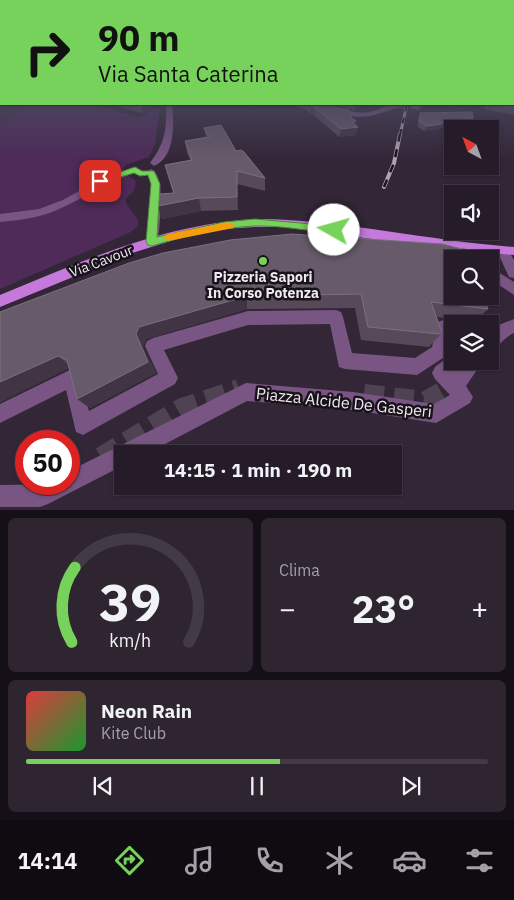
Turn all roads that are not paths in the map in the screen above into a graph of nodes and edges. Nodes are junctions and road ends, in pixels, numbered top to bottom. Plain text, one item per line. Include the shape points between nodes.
1 (169, 113) edge
2 (340, 113) edge
3 (376, 113) edge
4 (146, 166) junction
5 (0, 218) edge
6 (152, 242) junction
7 (368, 247) edge
8 (509, 251) edge
9 (444, 255) edge
10 (514, 273) edge
11 (499, 278) edge
12 (514, 289) edge
13 (0, 301) edge
14 (18, 308) edge
15 (0, 315) edge
16 (514, 326) edge
17 (444, 327) edge
18 (499, 332) edge
19 (444, 370) edge
20 (468, 370) edge
21 (456, 384) tunnel mouth
22 (0, 414) edge
23 (141, 445) edge
24 (114, 459) tunnel mouth
25 (80, 476) edge
26 (42, 495) edge
27 (0, 496) edge

1 - 4 street via 169,137 163,154
2 - 3 street
4 - 5 street via 100,181 44,212
4 - 6 street via 156,184
6 - 8 main road, Via Cavour via 214,227 255,223
6 - 13 main road, Via Cavour
7 - 9 street
8 - 10 street, Via Cavour
11 - 12 street
14 - 15 street
16 - 18 street
17 - 22 street via 440,351 417,367 345,361 336,317 248,318 153,346 169,378 83,425 72,378
19 - 23 street, Piazza Alcide De Gasperi via 441,373 464,397 436,414 353,401 246,392
20 - 21 street
24 - 25 street, Piazza Alcide De Gasperi
26 - 27 street

